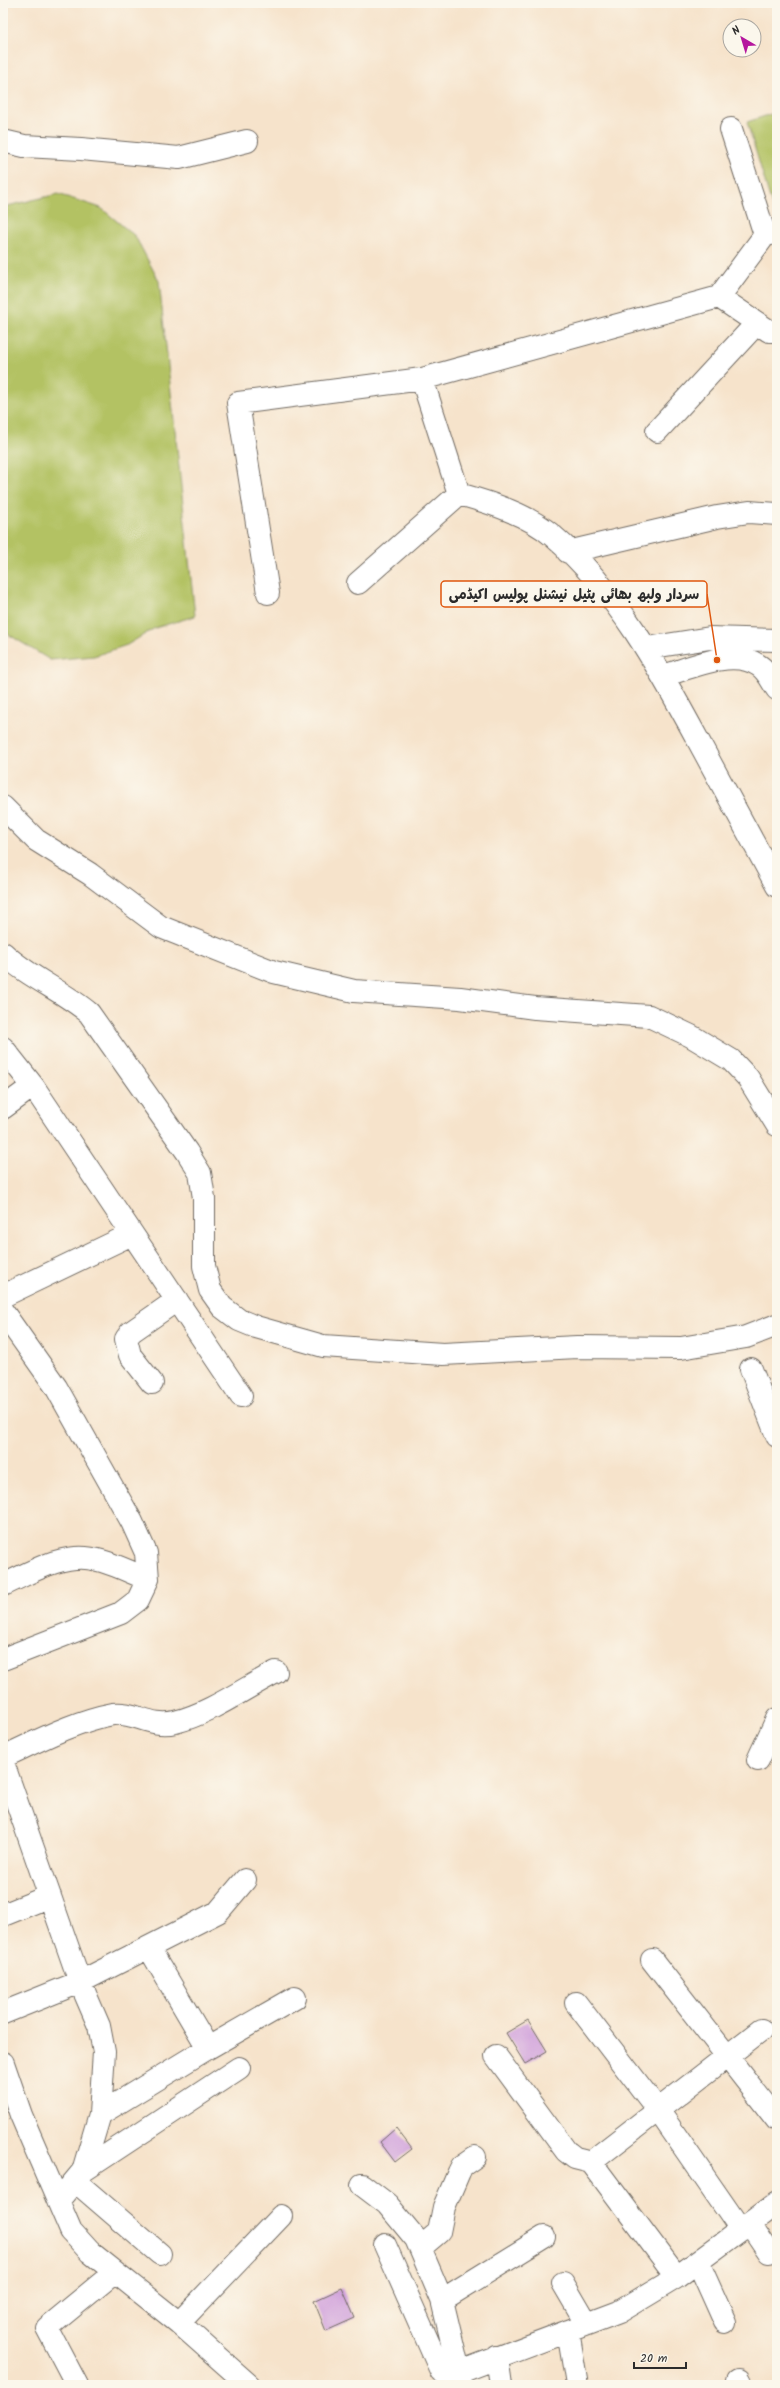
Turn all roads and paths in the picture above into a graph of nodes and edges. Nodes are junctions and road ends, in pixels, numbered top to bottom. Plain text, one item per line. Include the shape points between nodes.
1 (731, 129) dead end
2 (3, 141) edge
3 (247, 141) dead end
4 (771, 234) edge
5 (719, 297) junction
6 (757, 324) junction
7 (777, 331) edge
8 (422, 379) junction
9 (657, 431) dead end
10 (460, 494) junction
11 (777, 514) edge
12 (568, 552) junction
13 (358, 583) dead end
14 (268, 593) dead end
15 (777, 640) edge
16 (647, 648) junction
17 (663, 676) junction
18 (777, 689) edge
19 (3, 807) edge
20 (777, 886) edge
21 (3, 953) edge
22 (3, 1048) edge
23 (33, 1086) junction
24 (3, 1108) edge
25 (777, 1125) edge
26 (132, 1234) junction
27 (3, 1296) edge
28 (177, 1300) junction
29 (3, 1312) edge
30 (777, 1325) edge
31 (751, 1369) dead end
32 (152, 1383) dead end
33 (241, 1396) dead end
34 (777, 1436) edge
35 (148, 1579) junction
36 (3, 1585) edge
37 (3, 1660) edge
38 (276, 1672) dead end
39 (777, 1719) edge
40 (3, 1757) edge
41 (758, 1760) dead end
42 (3, 1763) edge
43 (7, 1787) edge
44 (245, 1880) dead end
45 (50, 1896) junction
46 (3, 1915) edge
47 (149, 1948) junction
48 (652, 1960) dead end
49 (80, 1982) junction
50 (295, 1998) dead end
51 (576, 2002) dead end
52 (3, 2013) edge
53 (761, 2030) dead end
54 (208, 2048) junction
55 (496, 2056) dead end
56 (726, 2056) junction
57 (3, 2063) edge
58 (239, 2068) dead end
59 (658, 2110) junction
60 (100, 2114) junction
61 (777, 2120) edge
62 (475, 2157) dead end
63 (591, 2162) junction
64 (79, 2176) junction
65 (362, 2186) dead end
66 (58, 2201) junction
67 (777, 2203) edge
68 (281, 2216) dead end
69 (746, 2227) junction
70 (544, 2237) dead end
71 (385, 2245) dead end
72 (420, 2248) junction
73 (769, 2252) dead end
74 (160, 2254) dead end
75 (698, 2262) junction
76 (115, 2272) junction
77 (677, 2277) junction
78 (563, 2283) dead end
79 (442, 2300) junction
80 (725, 2322) dead end
81 (179, 2324) junction
82 (577, 2327) junction
83 (497, 2357) junction
84 (460, 2378) edge
85 (77, 2385) edge
86 (249, 2385) edge
87 (501, 2385) edge
88 (577, 2385) edge

1 - 4 street
2 - 3 street via 24,146 179,158
4 - 5 street
5 - 6 street
5 - 8 street
6 - 7 street via 769,331
6 - 9 street
8 - 10 street
8 - 14 street via 238,403
10 - 12 street via 505,508 552,535
10 - 13 street
11 - 12 street via 749,512 717,517
12 - 16 street via 632,626
15 - 16 street via 710,638
16 - 17 street
17 - 18 street via 723,660 741,659 759,665
17 - 20 street
19 - 25 street via 36,840 90,874 161,927 274,972 354,991 649,1016 691,1036 731,1060 748,1078
21 - 30 street via 17,967 73,1000 89,1013 187,1152 200,1173 204,1198 204,1266 210,1290 222,1307 239,1320 323,1346 443,1354 577,1347 681,1348 746,1337
22 - 23 street
23 - 24 street
23 - 26 street
26 - 27 street
26 - 28 street
28 - 32 street via 131,1332 126,1340 130,1355
28 - 33 street
29 - 35 street via 56,1387 132,1522 146,1553
31 - 34 street
35 - 36 street via 96,1560 75,1558 49,1564
35 - 37 street via 138,1600 121,1613
38 - 40 street via 198,1714 175,1722 153,1723 114,1714 67,1728
39 - 41 street
42 - 43 street
43 - 45 street
44 - 47 street via 218,1912
45 - 46 street
45 - 49 street
47 - 49 street
47 - 54 street
48 - 56 street
49 - 52 street
49 - 60 street via 98,2026 104,2052
50 - 54 street
51 - 59 street
53 - 56 street
54 - 60 street
55 - 63 street via 566,2151 575,2158
56 - 59 street
56 - 61 street
57 - 66 street via 21,2115
58 - 64 street
59 - 63 street
59 - 69 street
60 - 64 street
62 - 72 street via 458,2172 444,2207 439,2232
63 - 77 street
64 - 66 street
64 - 74 street
65 - 72 street via 388,2204
66 - 76 street via 71,2230 90,2252
67 - 69 street
68 - 81 street
69 - 73 street
69 - 75 street
70 - 79 street
71 - 84 street via 441,2372
72 - 79 street
75 - 77 street
75 - 80 street
76 - 81 street
76 - 85 street via 47,2328
77 - 82 street via 620,2312
78 - 82 street
79 - 84 street
81 - 86 street
82 - 83 street
82 - 88 street
83 - 84 street
83 - 87 street

